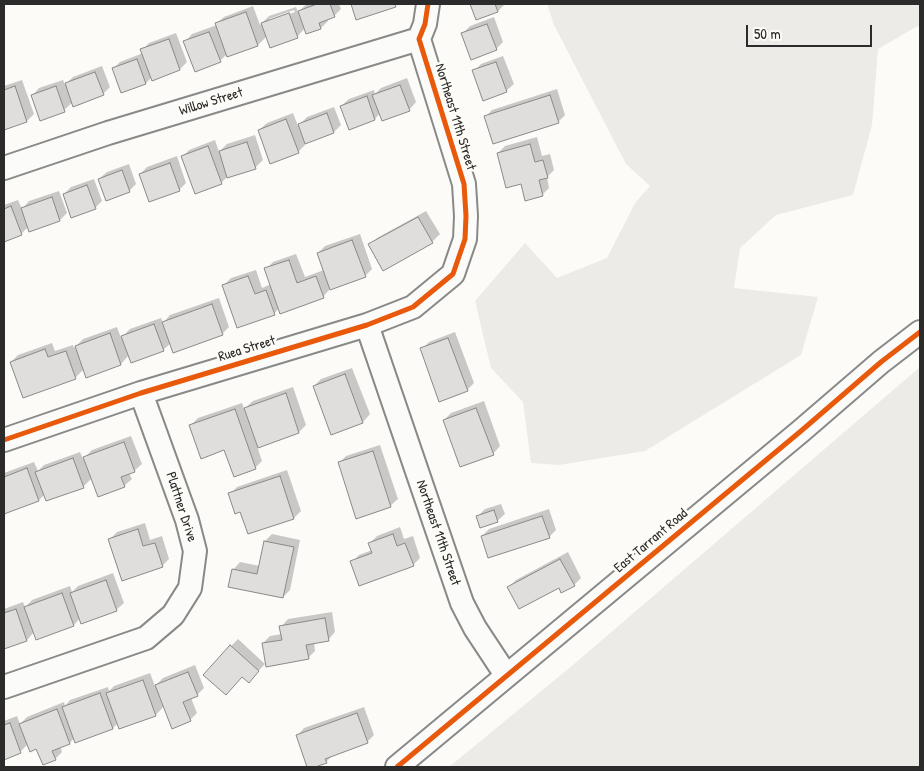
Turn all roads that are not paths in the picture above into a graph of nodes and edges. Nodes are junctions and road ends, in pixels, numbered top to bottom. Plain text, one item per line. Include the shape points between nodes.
1 (428, 4) edge
2 (419, 39) junction
3 (4, 168) edge
4 (465, 239) joint
5 (367, 325) junction
6 (920, 332) edge
7 (141, 393) junction
8 (4, 440) edge
9 (506, 675) junction
10 (4, 687) edge
11 (396, 767) edge

1 - 2 street
2 - 3 street, Willow Street via 108,133
2 - 4 street, Northeast 11th Street via 464,184
4 - 5 street, Ruea Street via 453,274 413,307
5 - 7 street, Ruea Street
5 - 9 street, Northeast 11th Street via 462,603
6 - 9 street, East Tarrant Road
7 - 8 street, Ruea Street
7 - 10 street, Plattner Drive via 195,551 190,588 173,615 146,638
9 - 11 street, East Tarrant Road

